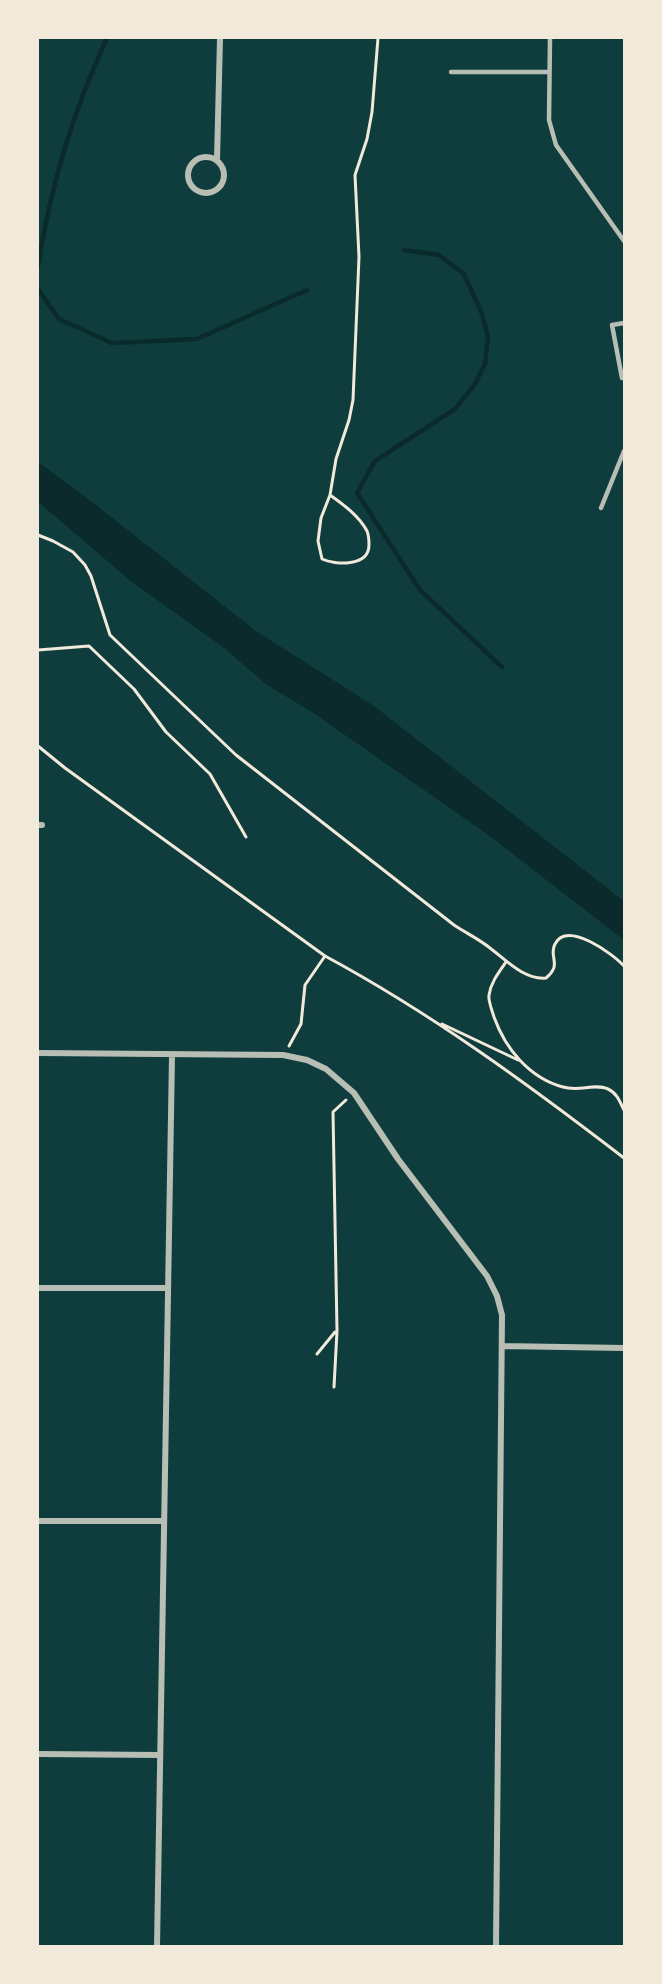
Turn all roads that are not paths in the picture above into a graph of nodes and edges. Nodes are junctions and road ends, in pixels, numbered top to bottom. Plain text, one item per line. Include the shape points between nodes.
1 (219, 38) edge
2 (550, 38) edge
3 (451, 72) dead end
4 (549, 72) junction
5 (216, 160) junction
6 (624, 241) edge
7 (624, 323) edge
8 (622, 378) dead end
9 (624, 451) edge
10 (601, 508) dead end
11 (38, 1053) edge
12 (172, 1056) junction
13 (38, 1288) edge
14 (167, 1288) junction
15 (502, 1346) junction
16 (624, 1348) edge
17 (38, 1521) edge
18 (164, 1521) junction
19 (38, 1754) edge
20 (160, 1755) junction
21 (157, 1947) edge
22 (496, 1947) edge

1 - 5 street
2 - 4 lane
3 - 4 lane
4 - 6 lane via 549,120 556,145
5 - 5 street via 225,174 222,185 207,193 196,190 188,180 189,167 204,156
7 - 8 lane via 612,325
9 - 10 lane
11 - 12 street
12 - 14 street
12 - 15 street via 283,1055 307,1060 326,1070 354,1093 398,1159 487,1275 502,1315
13 - 14 street
14 - 18 street
15 - 16 street
15 - 22 street
17 - 18 street
18 - 20 street
19 - 20 street
20 - 21 street

